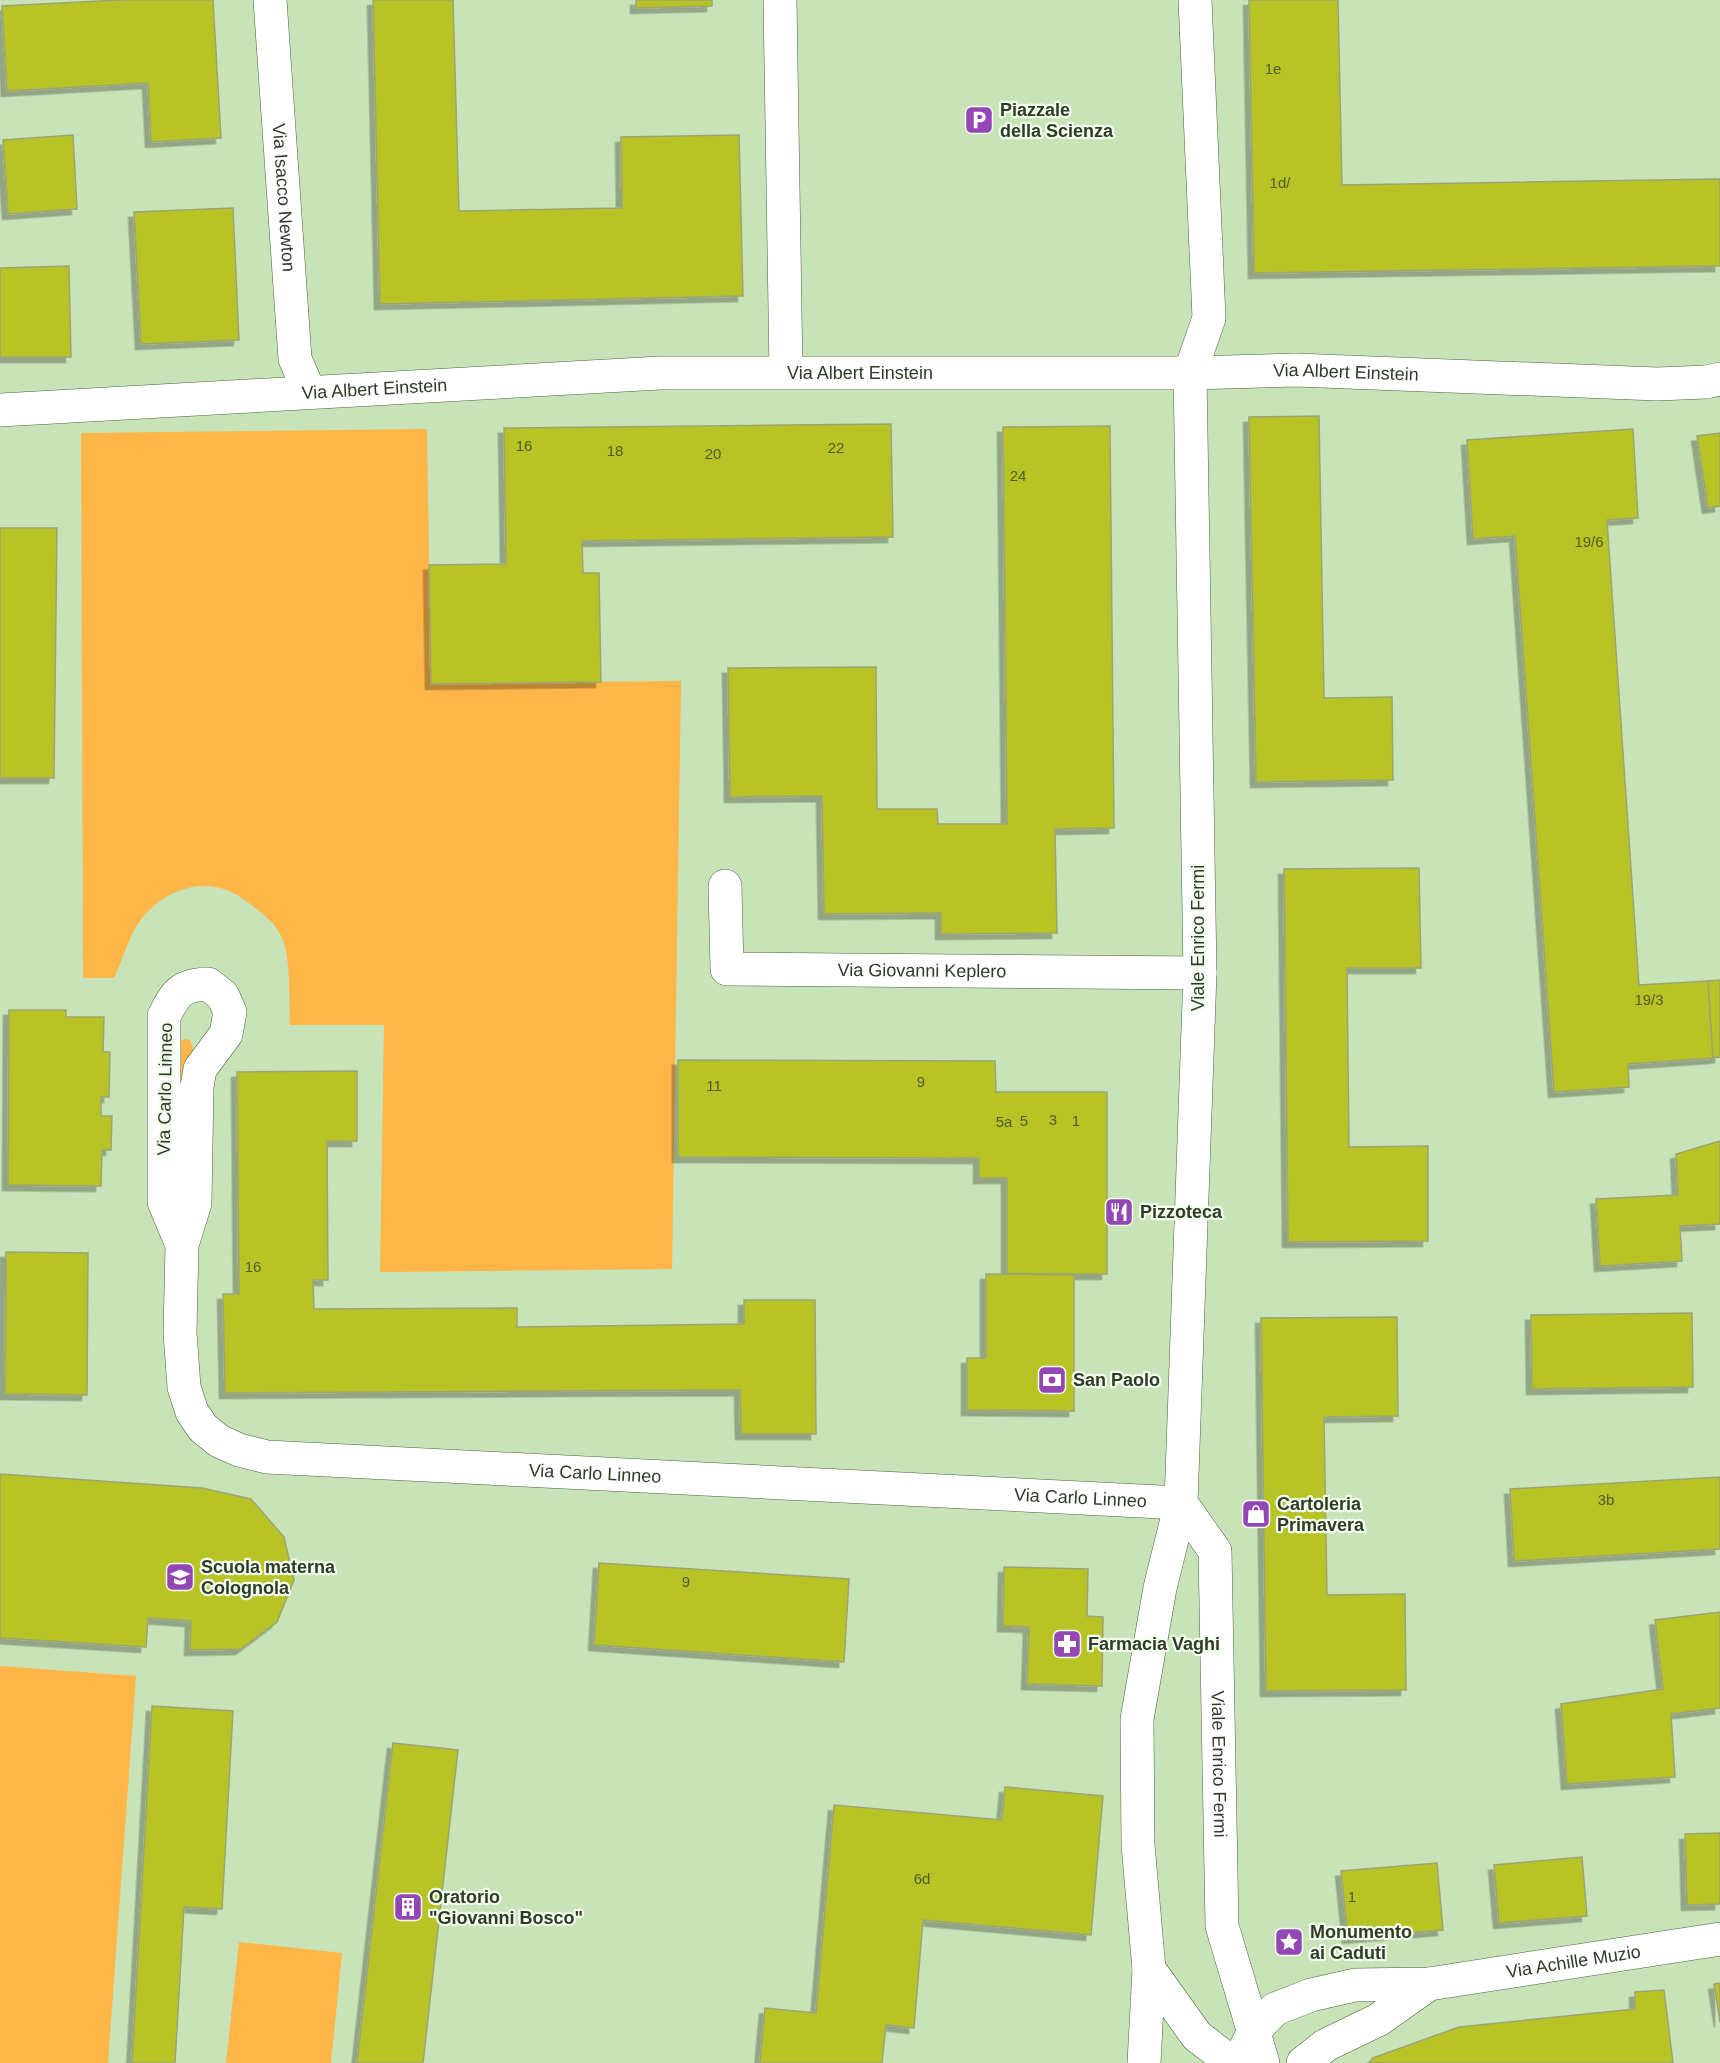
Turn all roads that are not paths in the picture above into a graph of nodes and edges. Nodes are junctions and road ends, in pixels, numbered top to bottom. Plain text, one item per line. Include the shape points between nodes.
1 (270, 0) edge
2 (780, 0) edge
3 (1195, 0) edge
4 (786, 372) junction
5 (1190, 373) junction
6 (1720, 379) edge
7 (309, 392) junction
8 (0, 410) edge
9 (725, 886) dead end
10 (1200, 973) junction
11 (182, 1245) junction
12 (1181, 1503) junction
13 (1720, 1939) edge
14 (1149, 1969) junction
15 (1429, 1984) junction
16 (1254, 2031) junction
17 (1144, 2063) edge
18 (1232, 2063) edge
19 (1238, 2063) edge
20 (1263, 2063) edge
21 (1303, 2063) edge

1 - 7 street, Via Isacco Newton via 295,359
2 - 4 street
3 - 5 street via 1209,318
4 - 5 street, Via Albert Einstein
4 - 7 street, Via Albert Einstein via 660,373
5 - 6 street, Via Albert Einstein via 1296,370 1657,384
5 - 10 street, Viale Enrico Fermi
7 - 8 street, Via Albert Einstein
9 - 10 street, Via Giovanni Keplero via 727,969
10 - 12 street, Viale Enrico Fermi
11 - 11 street, Via Carlo Linneo via 195,1203 200,1069 226,1034 230,1012 223,996 208,984 189,985 173,999 164,1016 164,1202
11 - 12 street, Via Carlo Linneo via 180,1333 184,1387 192,1412 203,1428 239,1450 267,1457
12 - 14 street, Viale Enrico Fermi via 1160,1588 1137,1719 1138,1845
12 - 16 street, Viale Enrico Fermi via 1215,1551 1222,1926
13 - 15 street, Via Achille Muzio
14 - 17 street, Viale Enrico Fermi
14 - 18 street via 1197,2036
15 - 16 street, Via Achille Muzio via 1355,1985 1311,1995 1275,2008
15 - 21 street, Via Achille Muzio via 1378,2020 1326,2045
16 - 19 street, Via Achille Muzio
16 - 20 street, Viale Enrico Fermi

